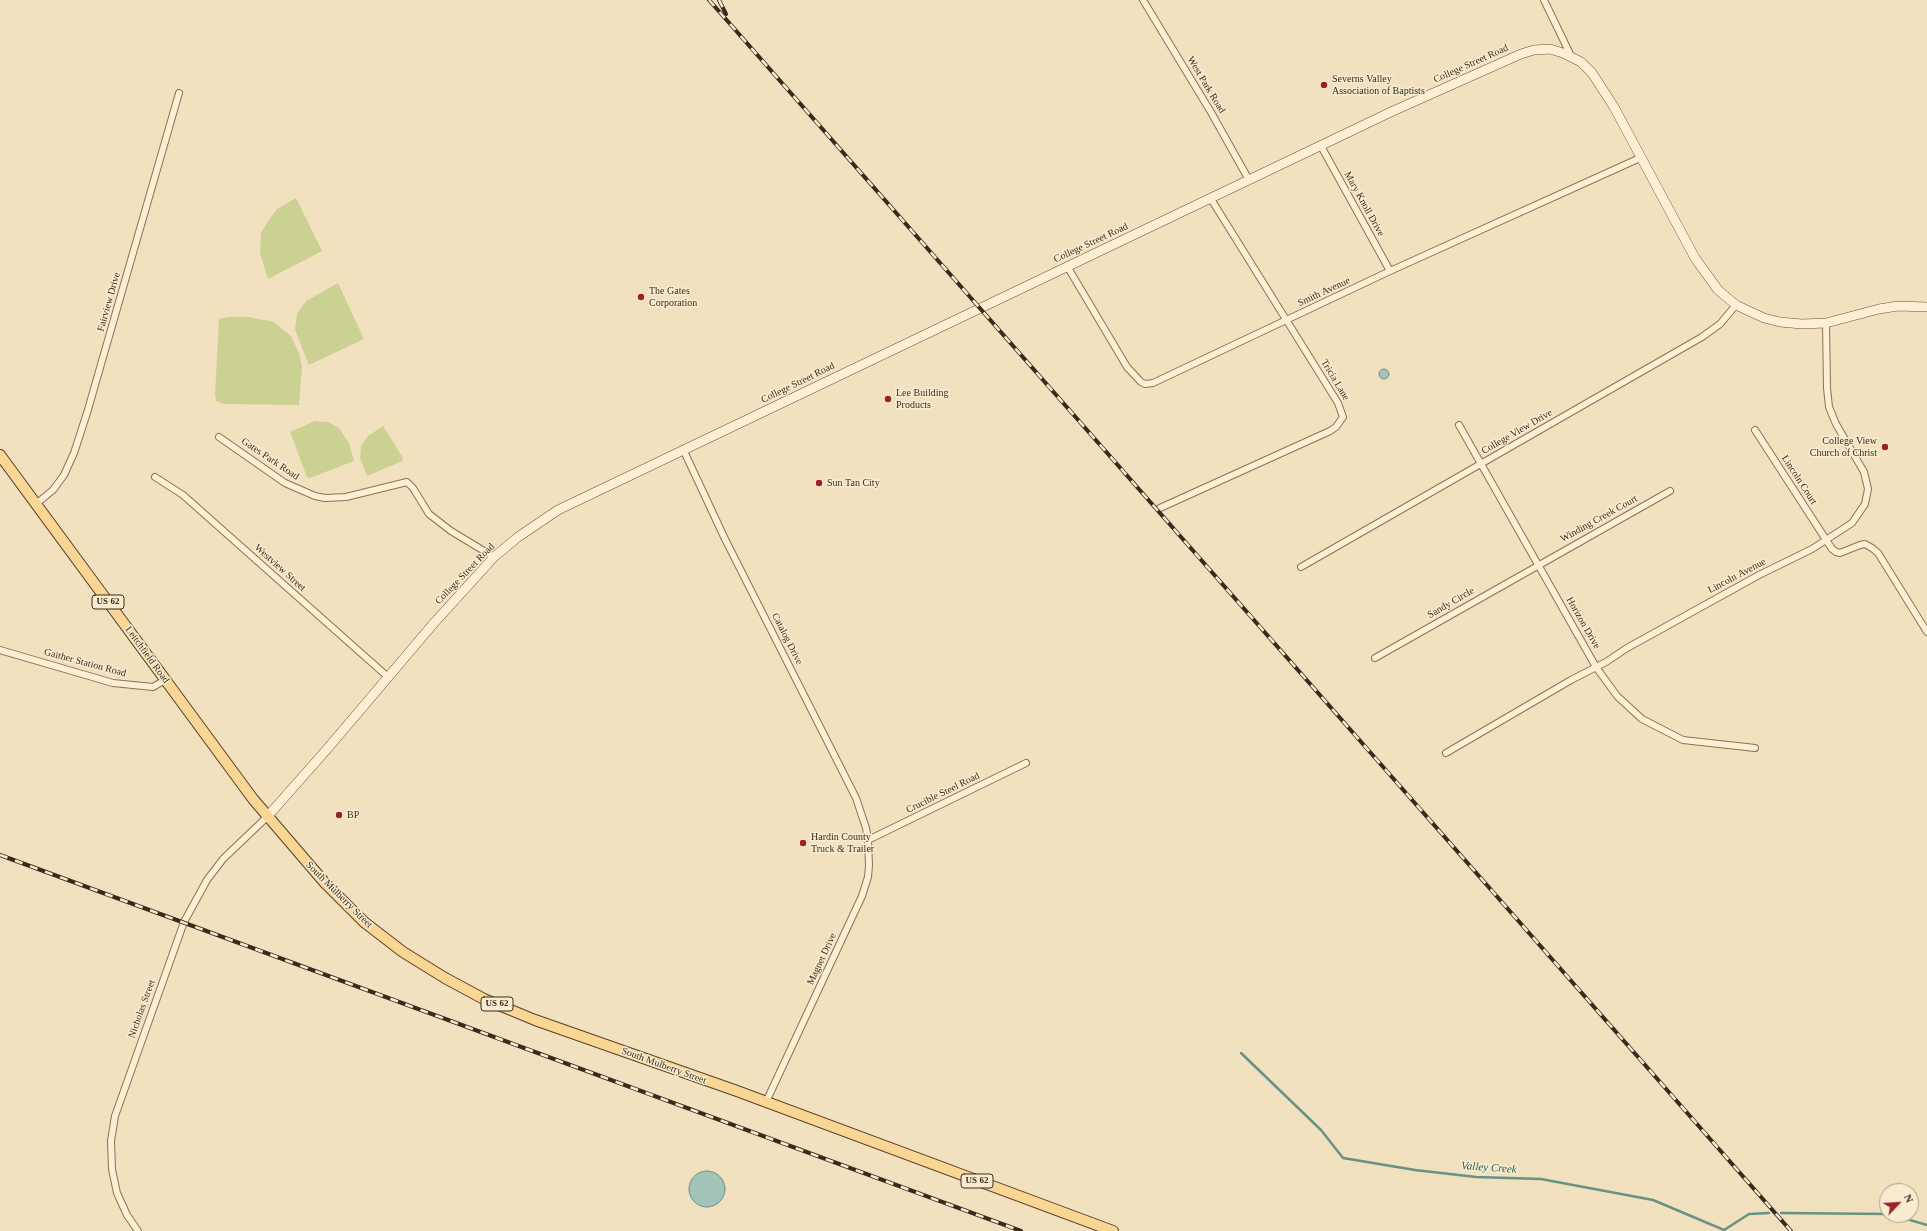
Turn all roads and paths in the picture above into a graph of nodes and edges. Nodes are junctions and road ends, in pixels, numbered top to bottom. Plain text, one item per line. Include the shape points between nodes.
1 (1143, 0) edge
2 (1544, 0) edge
3 (1571, 56) junction
4 (179, 93) dead end
5 (1321, 146) junction
6 (1640, 158) junction
7 (1249, 180) junction
8 (1211, 199) junction
9 (1067, 266) junction
10 (1390, 271) junction
11 (1736, 305) junction
12 (1927, 307) edge
13 (1287, 320) junction
14 (1826, 324) junction
15 (1459, 425) dead end
16 (1755, 430) dead end
17 (219, 437) dead end
18 (683, 449) junction
19 (0, 455) edge
20 (1481, 464) junction
21 (155, 477) dead end
22 (1670, 491) dead end
23 (36, 504) junction
24 (1160, 508) dead end
25 (1827, 540) junction
26 (494, 557) junction
27 (1538, 565) junction
28 (1301, 567) dead end
29 (1927, 632) edge
30 (0, 650) edge
31 (1374, 658) dead end
32 (1596, 667) junction
33 (388, 677) junction
34 (165, 680) junction
35 (1755, 748) dead end
36 (1446, 753) dead end
37 (1026, 763) dead end
38 (267, 817) junction
39 (868, 840) junction
40 (766, 1102) junction
41 (138, 1231) edge
42 (1113, 1231) edge

1 - 7 street, West Park Road
2 - 3 street
3 - 5 street, College Street Road via 1550,50 1534,50 1521,54
3 - 6 street, College Street Road via 1581,62 1602,87
4 - 23 street, Fairview Drive via 74,453 54,490
5 - 7 street, College Street Road
5 - 10 street, Mary Knoll Drive
6 - 10 street, Smith Avenue
6 - 11 street, College Street Road via 1695,258 1718,290
7 - 8 street, College Street Road
8 - 9 street, College Street Road
8 - 13 street, Tricia Lane
9 - 13 street, Smith Avenue via 1128,367 1136,378 1146,384 1168,377
9 - 18 street, College Street Road
10 - 13 street, Smith Avenue
11 - 14 street, College Street Road via 1764,318 1780,322
11 - 20 street, College View Drive via 1720,324 1702,337
12 - 14 street, College Street Road via 1898,306 1879,309
13 - 24 street, Tricia Lane via 1338,403 1343,417 1341,422 1330,431
14 - 25 street, Lincoln Avenue via 1829,407 1864,472 1868,489 1865,504 1857,517 1846,528
15 - 20 street, Horizon Drive
16 - 25 street, Lincoln Court
17 - 26 street, Gates Park Road via 285,483 314,496 346,497 407,482 414,488 429,514 451,531
18 - 26 street, College Street Road via 558,510
18 - 39 street, Catalog Drive via 728,546 856,798
19 - 23 main road, Leitchfield Road / US 62
20 - 27 street, Horizon Drive
20 - 28 street, College View Drive
21 - 33 street, Westview Street via 183,495
22 - 27 street, Winding Creek Court
23 - 34 main road, Leitchfield Road / US 62
25 - 29 street, Lincoln Court via 1836,552 1865,544 1878,553
25 - 32 street, Lincoln Avenue
26 - 33 street, College Street Road
27 - 31 street, Sandy Circle
27 - 32 street, Horizon Drive
30 - 34 street, Gaither Station Road via 113,683 153,687
32 - 35 street, Horizon Drive via 1617,696 1642,719 1683,740
32 - 36 street, Lincoln Avenue
33 - 38 street, College Street Road
34 - 38 main road, Leitchfield Road / US 62
37 - 39 street, Crucible Steel Road
38 - 40 main road, South Mulberry Street / US 62 via 300,856 364,922 403,952 445,978 484,999 535,1020
38 - 41 street, Nicholas Street via 223,859 207,880 184,922 121,1096 111,1141 112,1169 117,1193
39 - 40 street, Magnet Drive via 869,871 862,896
40 - 42 main road, South Mulberry Street / US 62

